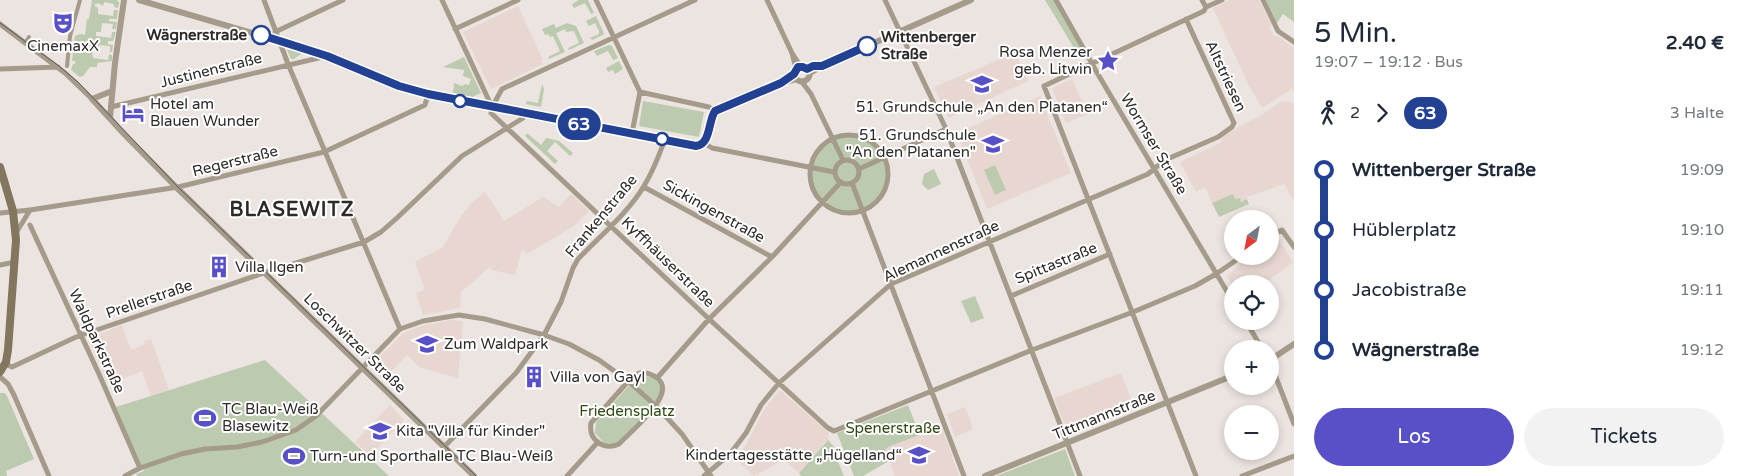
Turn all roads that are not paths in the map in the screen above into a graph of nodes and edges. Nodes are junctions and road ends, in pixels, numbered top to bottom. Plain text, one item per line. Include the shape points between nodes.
1 (80, 0) edge
2 (124, 0) edge
3 (139, 0) edge
4 (264, 0) edge
5 (343, 0) edge
6 (442, 0) edge
7 (518, 0) edge
8 (596, 0) edge
9 (695, 0) edge
10 (767, 0) edge
11 (885, 0) edge
12 (971, 0) edge
13 (1056, 0) edge
14 (1202, 0) edge
15 (1222, 0) edge
16 (1263, 0) edge
17 (1206, 7) junction
18 (1186, 19) junction
19 (0, 24) edge
20 (455, 29) junction
21 (900, 31) junction
22 (275, 32) junction
23 (613, 37) junction
24 (278, 40) junction
25 (1294, 42) edge
26 (327, 56) junction
27 (1092, 63) junction
28 (288, 64) junction
29 (67, 66) dead end
30 (58, 67) junction
31 (0, 69) edge
32 (802, 74) junction
33 (112, 91) junction
34 (640, 92) junction
35 (428, 94) junction
36 (92, 99) junction
37 (111, 107) junction
38 (492, 107) junction
39 (715, 111) junction
40 (524, 113) junction
41 (110, 118) junction
42 (507, 128) junction
43 (946, 129) junction
44 (632, 133) junction
45 (1218, 137) joint
46 (832, 138) junction
47 (665, 139) junction
48 (704, 143) junction
49 (324, 152) junction
50 (884, 156) junction
51 (843, 160) junction
52 (0, 167) edge
53 (810, 167) junction
54 (859, 168) junction
55 (1154, 170) junction
56 (834, 172) junction
57 (840, 183) junction
58 (852, 183) junction
59 (644, 187) junction
60 (176, 188) junction
61 (1089, 200) junction
62 (822, 202) junction
63 (30, 210) junction
64 (13, 211) junction
65 (863, 211) junction
66 (0, 213) edge
67 (30, 225) dead end
68 (611, 225) junction
69 (1279, 231) edge
70 (16, 233) junction
71 (990, 241) junction
72 (364, 242) junction
73 (1294, 248) edge
74 (1110, 254) junction
75 (772, 257) junction
76 (15, 262) junction
77 (0, 265) edge
78 (1229, 265) edge
79 (265, 273) junction
80 (1216, 274) junction
81 (891, 284) junction
82 (1224, 287) edge
83 (1011, 296) junction
84 (1132, 312) junction
85 (709, 319) junction
86 (400, 329) junction
87 (544, 335) junction
88 (81, 336) junction
89 (1294, 344) edge
90 (1032, 350) junction
91 (1279, 355) edge
92 (5, 366) edge
93 (362, 368) junction
94 (0, 377) edge
95 (658, 378) junction
96 (1224, 379) edge
97 (628, 381) junction
98 (779, 383) junction
99 (1279, 385) edge
100 (933, 391) junction
101 (1168, 403) junction
102 (656, 406) junction
103 (1294, 424) edge
104 (598, 442) junction
105 (1068, 442) junction
106 (444, 447) junction
107 (1294, 456) edge
108 (140, 468) junction
109 (708, 475) edge
110 (49, 476) edge
111 (125, 476) edge
112 (474, 476) edge
113 (567, 476) edge
114 (964, 476) edge
115 (985, 476) edge
116 (1080, 476) edge
117 (1196, 476) edge
118 (1242, 476) edge

1 - 29 street via 72,18
2 - 33 street
3 - 24 street
4 - 22 street
5 - 22 street
6 - 20 street
7 - 20 street
8 - 23 street
9 - 23 street
10 - 32 street
11 - 21 street
12 - 21 street
13 - 27 street, Wormser Straße
14 - 17 street
15 - 17 street
16 - 25 street via 1278,30
17 - 18 street
18 - 27 street
18 - 45 street, Altstriesen via 1234,123
19 - 30 street, Loschwitzer Straße
20 - 38 street
21 - 32 street
21 - 43 street
22 - 24 street
23 - 34 street
23 - 38 street via 502,89
24 - 26 street
24 - 28 street
26 - 28 street, Justinenstraße
26 - 35 street via 399,86
27 - 55 street, Wormser Straße
27 - 61 street via 1044,86
28 - 37 street, Justinenstraße
28 - 49 street
30 - 31 street
30 - 36 street, Loschwitzer Straße
32 - 39 street
32 - 46 street
33 - 36 street
33 - 37 street
34 - 39 street
34 - 44 street
35 - 38 street
35 - 49 street, Regerstraße via 425,105
36 - 41 street, Loschwitzer Straße
37 - 41 street
38 - 40 street
38 - 42 street, Kyffhäuserstraße via 491,113
39 - 48 street
40 - 42 street, Prellerstraße via 524,118
40 - 44 street
41 - 60 street, Loschwitzer Straße
42 - 68 street, Kyffhäuserstraße
42 - 72 street, Prellerstraße via 462,156 381,232
43 - 50 street
43 - 71 street
44 - 47 street
45 - 55 street, Alemannenstraße via 1165,160
46 - 50 street via 850,134 865,137
46 - 51 street
46 - 53 street via 821,145
47 - 48 street via 696,146
47 - 59 street, Frankenstraße
48 - 53 street via 712,148
49 - 60 street, Regerstraße
49 - 72 street
50 - 54 street
50 - 65 street via 888,175 886,186 877,202
51 - 54 street via 851,160
51 - 56 street
52 - 64 main road
53 - 56 street
53 - 62 street via 810,182
54 - 58 street via 859,176
55 - 61 street, Alemannenstraße
55 - 80 street, Wormser Straße
56 - 57 street
57 - 58 street
57 - 62 street
58 - 65 street
59 - 68 street, Frankenstraße
59 - 75 street, Sickingenstraße
60 - 63 street, Regerstraße
60 - 79 street, Loschwitzer Straße
61 - 71 street, Alemannenstraße
61 - 74 street
62 - 65 street via 841,212
62 - 75 street
63 - 64 street, Regerstraße
63 - 70 street
64 - 66 street, Regerstraße
64 - 70 main road
65 - 81 street
67 - 88 street, Waldparkstraße
68 - 85 street, Kyffhäuserstraße
68 - 87 street, Frankenstraße via 578,259
69 - 73 street via 1282,230
70 - 76 main road
71 - 81 street, Alemannenstraße
71 - 83 street
72 - 79 street, Prellerstraße
72 - 86 street
74 - 83 street, Spittastraße
74 - 84 street
75 - 85 street
76 - 77 street
76 - 92 main road
78 - 80 street
79 - 88 street, Prellerstraße
79 - 93 street, Loschwitzer Straße
80 - 82 street, Wormser Straße
80 - 84 street
81 - 98 street, Alemannenstraße
81 - 100 street
83 - 90 street
84 - 90 street
84 - 101 street
85 - 95 street
85 - 98 street, Kyffhäuserstraße
86 - 87 street via 423,320 459,315 485,318
86 - 93 street
87 - 97 street via 599,360
87 - 106 street, Frankenstraße via 516,373
88 - 92 street, Prellerstraße
88 - 108 street, Waldparkstraße
89 - 91 street
90 - 100 street
90 - 105 street
93 - 106 street, Loschwitzer Straße
93 - 108 street via 316,416 296,430 262,442 181,454
94 - 110 street via 14,395
95 - 97 street via 642,372
95 - 102 street via 664,388
96 - 101 street, Tittmannstraße
97 - 102 street
97 - 104 street via 591,423 592,433
98 - 100 street, Kyffhäuserstraße via 834,431
98 - 109 street, Alemannenstraße via 730,454
99 - 103 street
100 - 114 street
101 - 105 street, Tittmannstraße
101 - 117 street
102 - 104 street via 619,444 607,447
102 - 109 street via 682,434
104 - 113 street
105 - 115 street, Tittmannstraße
105 - 116 street
106 - 112 street, Loschwitzer Straße
107 - 118 street
108 - 111 street

